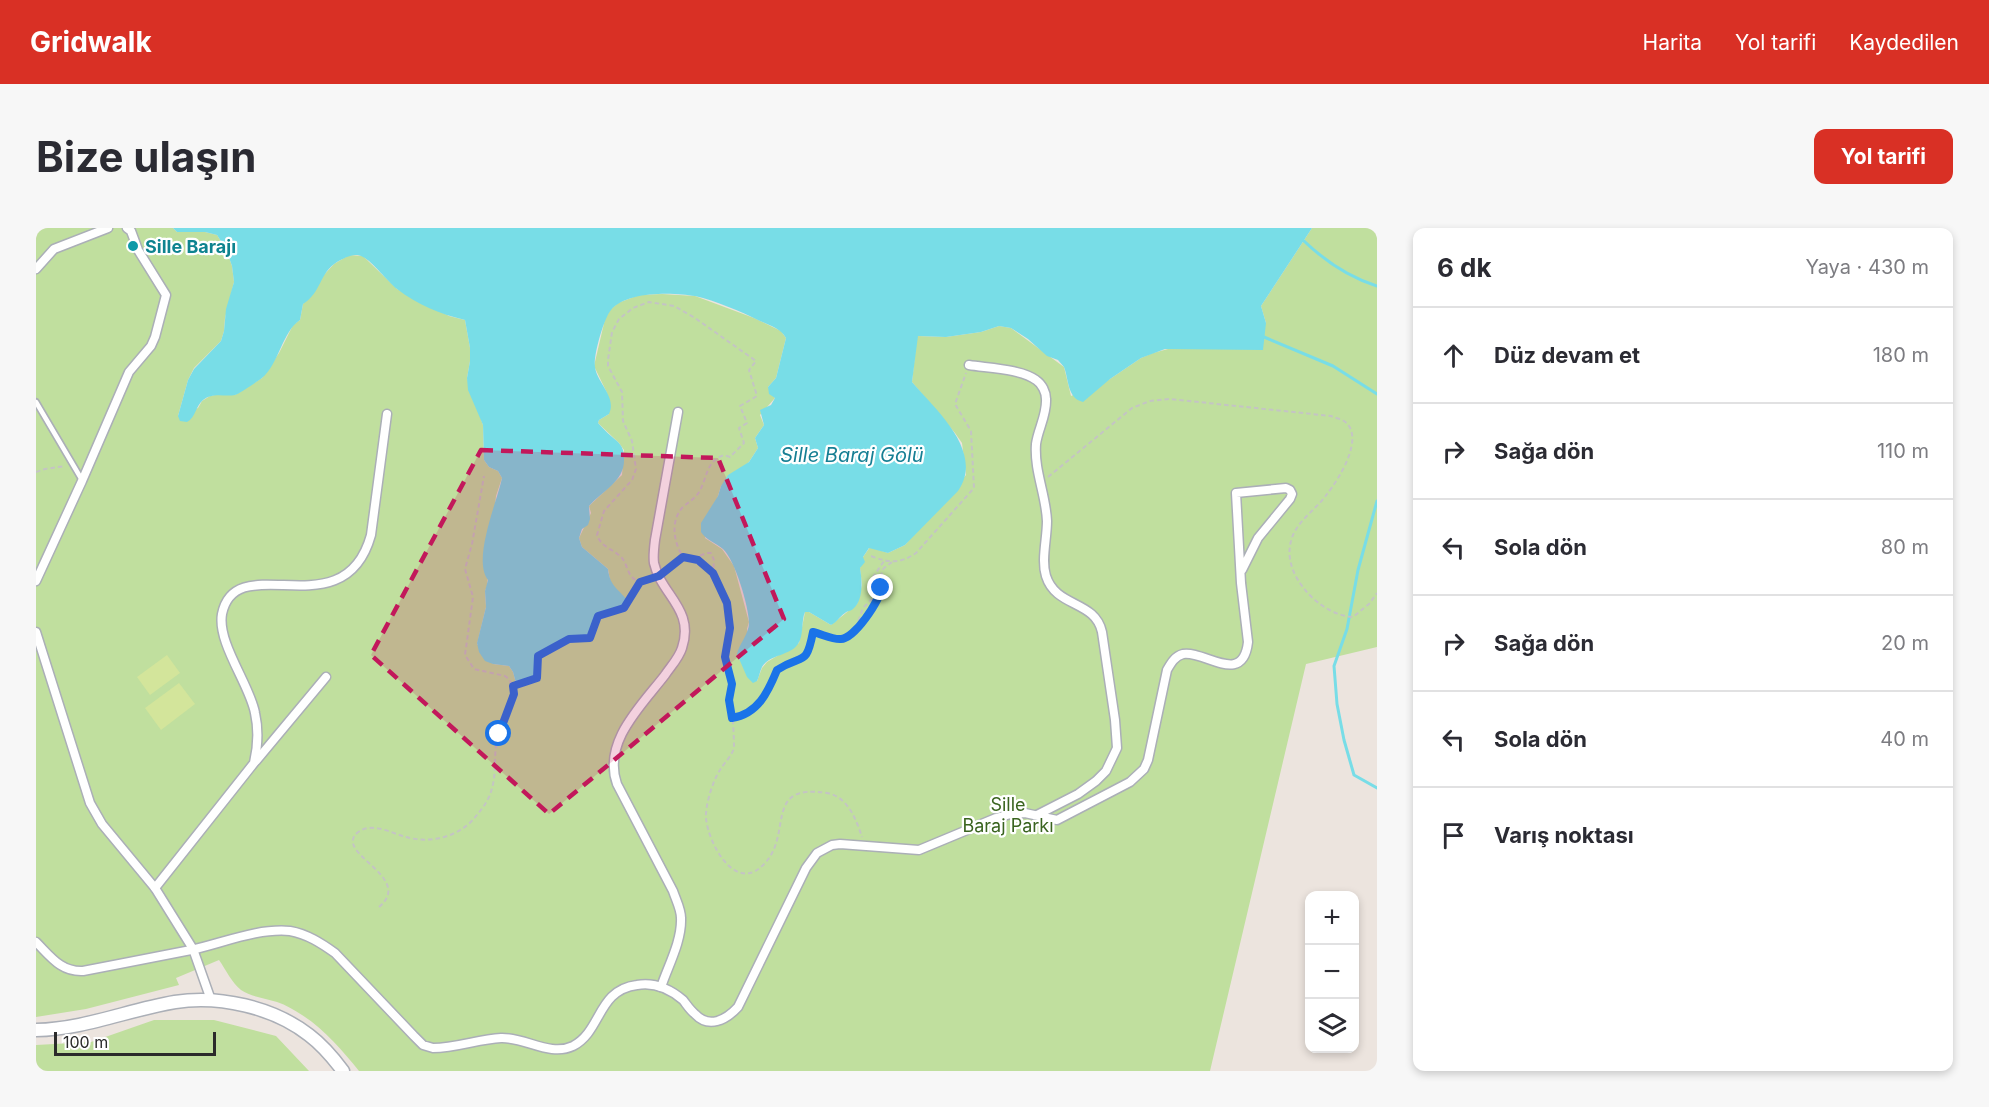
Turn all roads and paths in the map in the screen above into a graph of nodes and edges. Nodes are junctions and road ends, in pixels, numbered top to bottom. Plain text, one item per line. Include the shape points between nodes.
1 (108, 228) edge
2 (127, 228) edge
3 (36, 269) edge
4 (969, 365) joint
5 (36, 402) edge
6 (678, 412) dead end
7 (387, 414) dead end
8 (74, 467) junction
9 (36, 472) edge
10 (484, 477) dead end
11 (82, 481) junction
12 (1040, 483) junction
13 (872, 556) dead end
14 (683, 557) junction
15 (691, 559) junction
16 (884, 561) junction
17 (892, 562) junction
18 (1242, 570) junction
19 (713, 573) junction
20 (659, 576) junction
21 (36, 581) edge
22 (640, 582) junction
23 (1377, 593) edge
24 (36, 632) edge
25 (854, 632) junction
26 (326, 677) dead end
27 (513, 686) junction
28 (732, 718) junction
29 (254, 763) junction
30 (1038, 815) junction
31 (864, 846) junction
32 (155, 888) junction
33 (379, 907) dead end
34 (36, 942) edge
35 (193, 949) junction
36 (661, 987) junction
37 (211, 1000) junction
38 (36, 1030) edge
39 (343, 1071) edge

1 - 3 street via 54,249
2 - 11 street via 166,295 151,346 129,372
4 - 12 street via 1024,375 1036,379 1044,388 1046,407 1036,444
4 - 17 path via 955,404 971,431 974,488 916,553
5 - 8 lane
6 - 20 street via 655,540 654,565
7 - 29 street via 370,535 358,563 344,576 316,586 251,585 236,591 222,615 228,646 255,712 258,744
8 - 9 path
8 - 11 lane
10 - 27 path via 465,569 473,597 465,655 474,669 504,676
11 - 21 street
12 - 23 path via 1132,408 1150,400 1331,416 1345,421 1353,442 1328,494 1296,528 1290,542 1290,564 1315,601 1344,616 1353,617
12 - 30 street via 1047,521 1046,575 1055,590 1095,616 1100,624 1117,748 1106,771 1078,794
13 - 16 path
14 - 15 path
14 - 20 path
14 - 22 path via 675,537 679,514 698,495 711,463 724,455 730,457 744,443 739,428 747,423 740,406 757,396 749,370 756,361 682,310 649,302 626,313 612,332 608,366 622,392 623,421 632,441 636,469 632,480 604,511 597,535 624,560 630,576
15 - 19 path via 705,564
15 - 19 path via 711,553
16 - 17 path
16 - 25 path via 869,583 876,595 863,608
17 - 25 path via 882,572 879,596
18 - 18 street via 1258,538 1290,499 1290,489 1236,493
18 - 30 street via 1248,642 1242,658 1228,665 1192,654 1177,656 1167,670 1148,760 1138,776 1065,817 1057,820
19 - 28 path via 729,611 725,657 732,684
20 - 22 path
20 - 36 street via 683,616 682,648 620,735 614,766 617,784 680,909 678,938
22 - 27 path via 624,608 598,616 590,638 569,639 538,656 537,678
24 - 32 street via 90,803 102,824
25 - 28 path via 840,640 813,632 806,656 777,670 758,706
26 - 29 street
27 - 33 path via 514,694 497,743 492,789 474,819 447,837 436,839 416,839 377,829 355,835 353,848 384,879 387,896
28 - 31 path via 734,747 715,780 706,816 718,856 724,862 747,873 766,862 774,848 787,801 798,792 834,795 848,806
29 - 32 street
30 - 31 street via 996,818 919,850
31 - 36 street via 832,845 811,860 738,1007 728,1017 702,1020
32 - 35 street
34 - 35 street via 62,967 72,971
35 - 36 street via 275,931 307,936 335,953 423,1045 433,1048 501,1038 549,1048 571,1047 586,1035 612,995 635,985
35 - 37 street
37 - 38 street via 175,1002 74,1026
37 - 39 street via 270,1013 293,1024 310,1035

